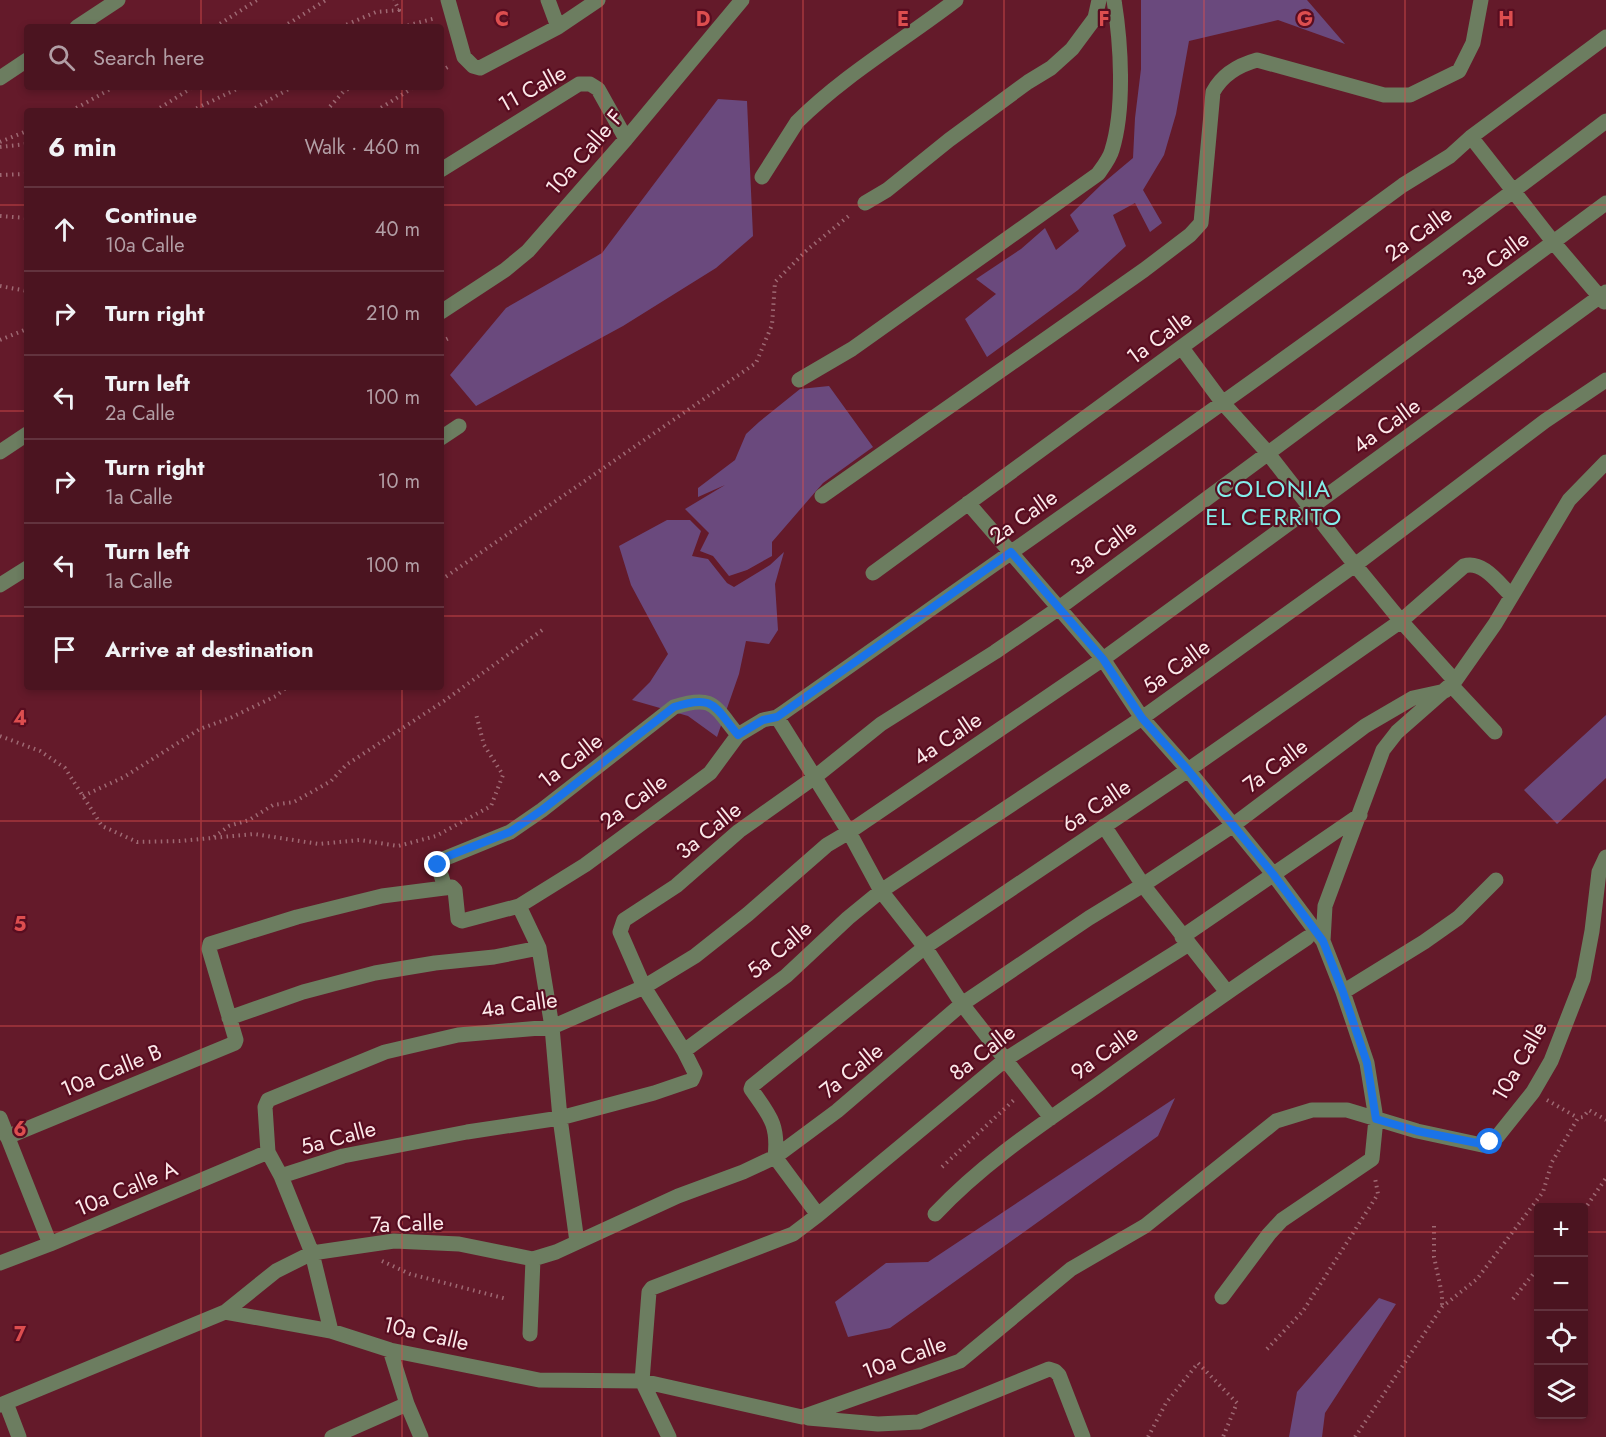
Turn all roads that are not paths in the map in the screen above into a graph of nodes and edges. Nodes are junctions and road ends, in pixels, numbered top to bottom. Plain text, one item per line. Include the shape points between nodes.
1 (118, 0) edge
2 (548, 0) edge
3 (598, 0) edge
4 (742, 0) edge
5 (956, 0) edge
6 (1099, 0) edge
7 (1114, 0) edge
8 (1481, 0) edge
9 (450, 5) edge
10 (82, 24) edge
11 (558, 27) junction
12 (1606, 37) edge
13 (24, 62) edge
14 (0, 78) edge
15 (1606, 121) edge
16 (1471, 136) junction
17 (626, 139) junction
18 (444, 168) edge
19 (762, 177) dead end
20 (1514, 191) junction
21 (1606, 202) edge
22 (866, 203) road end
23 (1554, 243) junction
24 (1604, 298) edge
25 (444, 310) edge
26 (1182, 348) junction
27 (799, 380) dead end
28 (1606, 380) edge
29 (1222, 402) junction
30 (459, 426) dead end
31 (24, 436) edge
32 (444, 436) edge
33 (0, 452) edge
34 (1267, 452) junction
35 (1606, 462) edge
36 (822, 496) dead end
37 (968, 503) junction
38 (1311, 508) junction
39 (1011, 552) junction
40 (1355, 565) junction
41 (24, 570) edge
42 (873, 573) dead end
43 (0, 585) edge
44 (1511, 595) junction
45 (1059, 608) junction
46 (1401, 621) junction
47 (1103, 659) junction
48 (1450, 686) junction
49 (777, 717) junction
50 (1142, 718) junction
51 (1495, 732) dead end
52 (738, 735) junction
53 (1188, 770) junction
54 (815, 777) junction
55 (1360, 815) junction
56 (1104, 826) junction
57 (1232, 826) junction
58 (849, 832) junction
59 (1606, 857) edge
60 (1273, 874) junction
61 (1496, 880) dead end
62 (1143, 885) junction
63 (450, 889) junction
64 (881, 891) junction
65 (519, 906) junction
66 (1307, 938) dead end
67 (1186, 940) junction
68 (1323, 941) junction
69 (925, 947) junction
70 (539, 948) junction
71 (644, 987) junction
72 (1227, 992) junction
73 (1343, 992) junction
74 (962, 1004) junction
75 (229, 1018) junction
76 (552, 1027) junction
77 (684, 1051) junction
78 (1006, 1059) junction
79 (0, 1118) edge
80 (560, 1118) junction
81 (1051, 1118) junction
82 (1376, 1119) junction
83 (7, 1137) junction
84 (268, 1152) junction
85 (775, 1157) junction
86 (281, 1176) junction
87 (935, 1214) dead end
88 (818, 1215) junction
89 (577, 1242) junction
90 (50, 1244) junction
91 (312, 1253) junction
92 (533, 1259) junction
93 (0, 1263) edge
94 (1221, 1298) dead end
95 (225, 1312) junction
96 (331, 1331) junction
97 (530, 1334) dead end
98 (390, 1350) junction
99 (642, 1381) junction
100 (3, 1404) edge
101 (407, 1404) junction
102 (802, 1417) junction
103 (919, 1422) junction
104 (19, 1437) edge
105 (332, 1437) edge
106 (421, 1437) edge
107 (669, 1437) edge
108 (901, 1437) edge
109 (1083, 1437) edge

1 - 10 street
2 - 11 street
3 - 11 street
4 - 17 street, 10a Calle F
5 - 19 street via 804,114
6 - 22 street via 1095,18 1072,49 1051,68
7 - 27 street via 1118,28 1118,119 1112,151 1098,174 852,349
8 - 36 street via 1473,43 1459,71 1410,95 1384,95 1257,60 1241,64 1213,92 1201,223 1190,235
9 - 11 street via 464,57 480,68
12 - 16 street, 1a Calle
13 - 14 street
15 - 20 street, 2a Calle
16 - 20 street
16 - 26 street, 1a Calle via 1450,156 1403,185
17 - 18 street, 11 Calle via 598,89 579,84
17 - 25 street, 10a Calle F via 528,251
20 - 23 street
20 - 29 street, 2a Calle
21 - 23 street, 3a Calle
23 - 24 street
23 - 34 street, 3a Calle
24 - 38 street, 4a Calle
26 - 29 street
26 - 37 street, 1a Calle
28 - 40 street, 5a Calle via 1545,421
29 - 34 street
29 - 39 street, 2a Calle
30 - 32 street
31 - 33 street
34 - 38 street
34 - 45 street, 3a Calle
35 - 44 street via 1569,500
37 - 39 street
37 - 42 street, 1a Calle
38 - 40 street
38 - 47 street, 4a Calle
39 - 45 street
39 - 49 street, 2a Calle
40 - 46 street
40 - 50 street, 5a Calle
41 - 43 street
44 - 46 street, 6a Calle via 1479,566 1471,564
44 - 48 street
45 - 47 street
45 - 54 street, 3a Calle via 881,724
46 - 48 street
46 - 53 street, 6a Calle
47 - 50 street
47 - 58 street, 4a Calle
48 - 51 street
48 - 55 street via 1397,732 1383,750
48 - 57 street, 7a Calle via 1413,698 1365,726
49 - 52 street, 2a Calle via 763,720
49 - 54 street
50 - 53 street
50 - 64 street, 5a Calle
52 - 63 street, 1a Calle via 712,703 696,700 674,707 510,832 441,860 438,865
52 - 65 street, 2a Calle via 710,773 585,865
53 - 56 street, 6a Calle
53 - 57 street
54 - 58 street
54 - 71 street, 3a Calle via 739,831 676,886 624,920 620,932
55 - 60 street, 8a Calle
55 - 68 street via 1325,906
56 - 62 street
56 - 69 street, 6a Calle
57 - 60 street
57 - 62 street, 7a Calle
58 - 64 street
58 - 71 street, 4a Calle via 827,845 695,956
59 - 82 street, 10a Calle via 1599,872 1584,980 1551,1061 1533,1092 1497,1137 1482,1144
60 - 67 street, 8a Calle
60 - 68 street
61 - 73 street via 1458,918
62 - 67 street
62 - 74 street, 7a Calle
63 - 65 street, 2a Calle via 458,919 462,921
63 - 75 street via 382,896 210,944 208,950
64 - 69 street
64 - 77 street, 5a Calle via 786,976
65 - 70 street
66 - 72 street, 9a Calle
67 - 72 street
67 - 78 street, 8a Calle
68 - 73 street
69 - 74 street
69 - 85 street, 6a Calle via 752,1086 772,1119 777,1138
70 - 75 street via 375,973 303,992
70 - 76 street
71 - 76 street, 4a Calle
71 - 77 street, 3a Calle
72 - 81 street, 9a Calle
73 - 82 street via 1367,1063
74 - 78 street
74 - 85 street, 7a Calle via 837,1111
75 - 83 street, 10a Calle B via 236,1040 232,1045
76 - 80 street
76 - 84 street, 4a Calle via 458,1035 385,1052 268,1100
77 - 80 street, 5a Calle via 695,1073 692,1080
78 - 81 street
78 - 88 street, 8a Calle
79 - 83 street
80 - 86 street, 5a Calle via 467,1131 343,1156
80 - 89 street
81 - 87 street, 9a Calle via 999,1155
82 - 94 street via 1372,1159 1282,1220
82 - 102 street, 10a Calle via 1347,1110 1312,1110 1276,1121 1144,1226 1071,1269 960,1361
83 - 90 street
84 - 86 street
84 - 90 street, 10a Calle A
85 - 88 street
85 - 89 street, 7a Calle
86 - 91 street
88 - 99 street, 8a Calle via 793,1234 652,1287
89 - 92 street, 7a Calle
90 - 93 street, 10a Calle A
91 - 92 street, 7a Calle via 394,1241 459,1244
91 - 95 street, 7a Calle via 276,1271
91 - 96 street
92 - 97 street
95 - 96 street, 10a Calle
95 - 100 street
96 - 98 street, 10a Calle
98 - 99 street, 10a Calle via 539,1380
98 - 101 street
99 - 102 street, 10a Calle
99 - 107 street
100 - 104 street
101 - 105 street
101 - 106 street
102 - 103 street via 878,1424
103 - 108 street
103 - 109 street via 1049,1369 1059,1375

